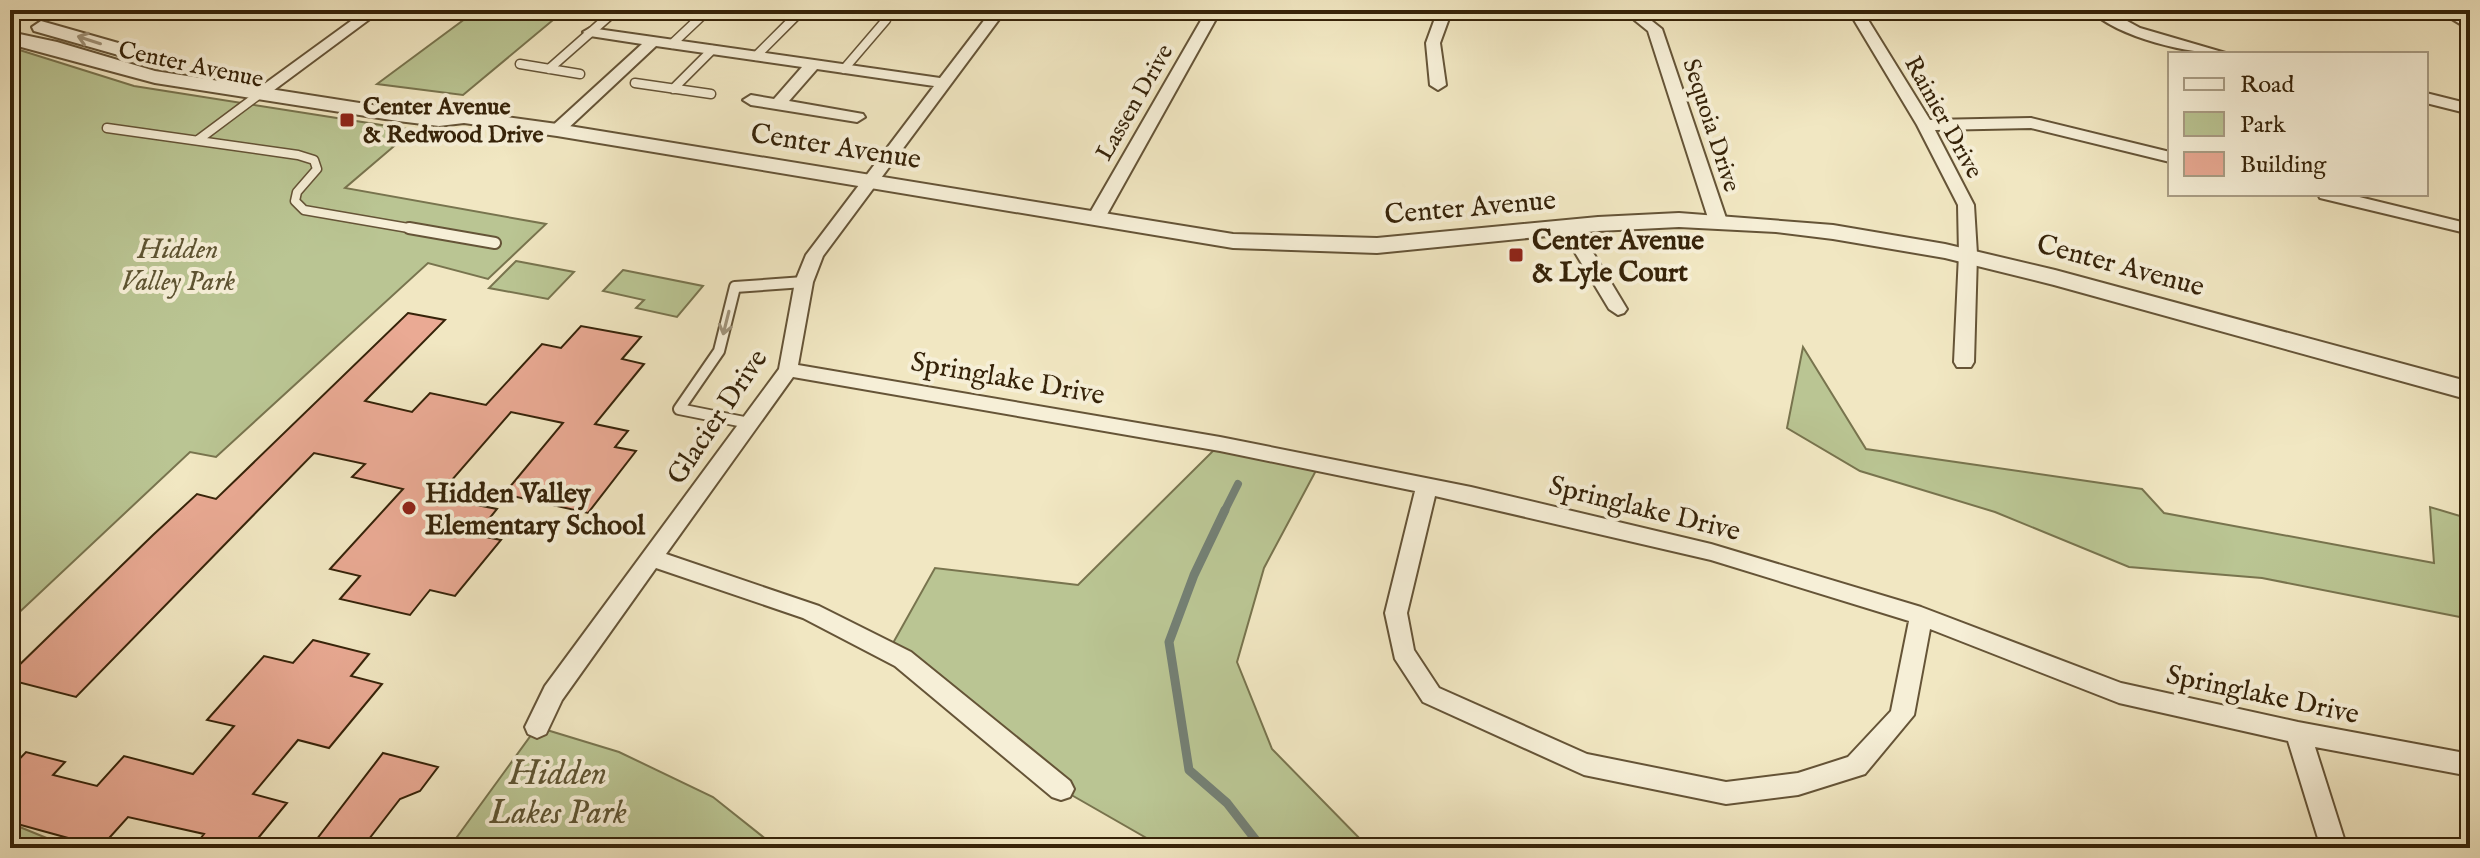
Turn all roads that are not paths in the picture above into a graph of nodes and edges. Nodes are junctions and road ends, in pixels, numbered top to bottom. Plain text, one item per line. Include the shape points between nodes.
1 (375, 10) edge
2 (616, 10) edge
3 (708, 10) edge
4 (999, 10) edge
5 (1214, 10) edge
6 (1445, 10) edge
7 (1629, 10) edge
8 (1855, 10) edge
9 (2097, 10) edge
10 (2444, 10) edge
11 (795, 17) dead end
12 (886, 20) dead end
13 (10, 22) edge
14 (2470, 26) edge
15 (590, 32) junction
16 (10, 38) edge
17 (653, 41) junction
18 (672, 44) junction
19 (712, 50) junction
20 (2214, 52) edge
21 (756, 56) junction
22 (520, 64) dead end
23 (813, 64) junction
24 (549, 69) junction
25 (844, 69) junction
26 (580, 74) dead end
27 (635, 83) dead end
28 (945, 83) junction
29 (1438, 85) dead end
30 (268, 88) junction
31 (673, 89) junction
32 (711, 94) dead end
33 (2428, 98) edge
34 (751, 100) dead end
35 (778, 104) junction
36 (2470, 109) edge
37 (857, 117) dead end
38 (1925, 125) junction
39 (107, 128) dead end
40 (557, 130) junction
41 (198, 140) junction
42 (2168, 157) edge
43 (868, 181) junction
44 (2334, 196) edge
45 (1096, 218) junction
46 (1718, 221) junction
47 (1568, 226) junction
48 (2470, 229) edge
49 (495, 243) dead end
50 (1968, 254) junction
51 (804, 282) junction
52 (1618, 309) dead end
53 (1964, 362) dead end
54 (788, 370) junction
55 (2470, 391) edge
56 (749, 423) junction
57 (1427, 487) junction
58 (651, 558) junction
59 (1921, 616) junction
60 (537, 727) dead end
61 (2298, 733) junction
62 (2470, 765) edge
63 (1061, 789) dead end
64 (2334, 848) edge

1 - 30 street
2 - 15 lane
3 - 18 lane
4 - 28 street, Glacier Drive
5 - 45 street, Lassen Drive
6 - 29 street via 1433,43
7 - 46 street, Sequoia Drive via 1655,29
8 - 38 street, Rainier Drive
9 - 20 street via 2135,31
10 - 14 street
11 - 21 lane
12 - 25 lane
30 -> 13 street, Center Avenue via 46,27
15 - 17 street
15 - 24 lane
16 - 30 street, Center Avenue via 155,77
17 - 18 street
17 - 40 street
18 - 19 street
19 - 21 street
19 - 31 lane
21 - 23 street
22 - 24 lane
23 - 25 street
23 - 35 street
24 - 26 lane
25 - 28 street
27 - 31 lane
28 - 43 street, Glacier Drive
30 - 40 street, Center Avenue via 439,120 464,117
30 - 41 lane
31 - 32 lane
33 - 36 street
34 - 35 street
35 - 37 street
38 - 42 street via 2031,123
38 - 50 street, Rainier Drive via 1966,205
39 - 41 lane
40 - 43 street, Center Avenue
41 - 49 lane via 314,160 317,169 295,201 304,210
43 - 45 street, Center Avenue
43 - 51 street, Glacier Drive via 815,255
44 - 48 street
45 - 47 street, Center Avenue via 1233,241 1309,246 1395,244
46 - 47 street, Center Avenue
46 - 50 street, Center Avenue via 1857,234
47 - 52 street
50 - 53 street, Rainier Drive
50 - 55 street, Center Avenue
51 - 54 street, Glacier Drive
51 -> 56 lane via 735,287 719,351 679,409
54 - 56 street, Glacier Drive
54 - 57 street, Springlake Drive via 1234,447
56 - 58 street, Glacier Drive
57 - 59 street, Springlake Drive via 1711,552
57 - 59 street via 1396,613 1403,652 1431,695 1584,764 1726,793 1798,784 1856,766 1902,715
58 - 60 street, Glacier Drive via 553,693
58 - 63 street via 811,612 903,659
59 - 61 street, Springlake Drive via 2119,693
61 - 62 street, Springlake Drive
61 - 64 street

